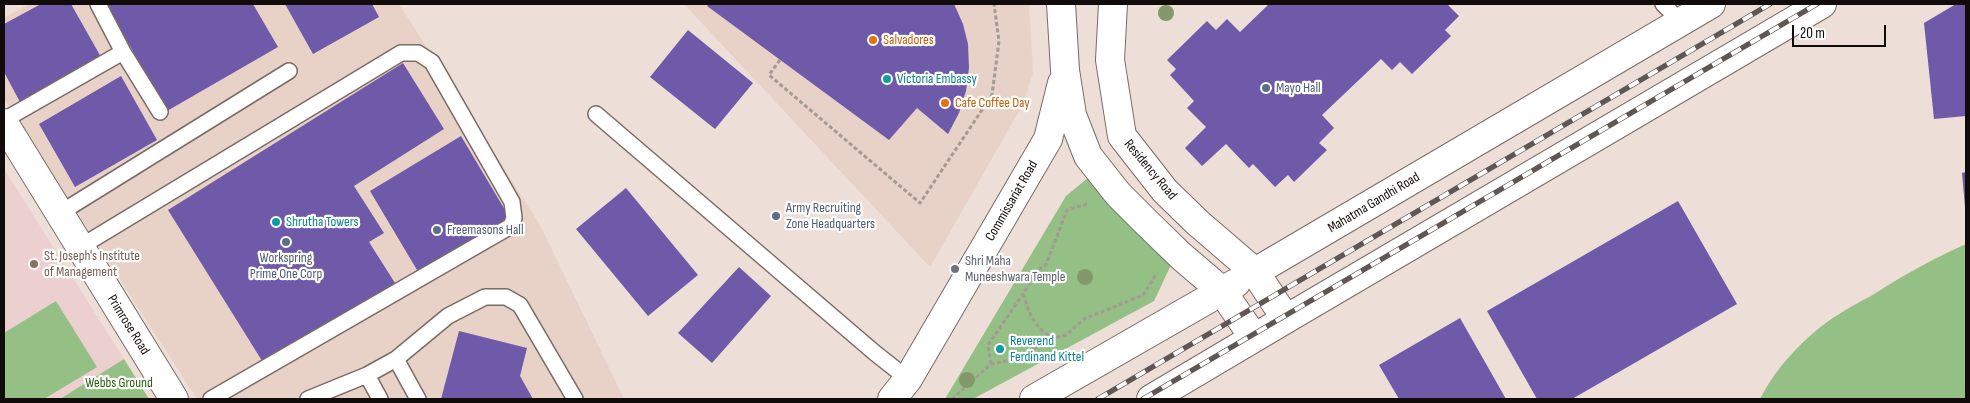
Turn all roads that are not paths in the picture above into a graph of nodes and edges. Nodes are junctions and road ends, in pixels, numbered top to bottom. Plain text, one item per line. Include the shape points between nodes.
1 (98, 4) edge
2 (1062, 4) edge
3 (1113, 4) edge
4 (1711, 4) edge
5 (1822, 4) edge
6 (1672, 13) edge
7 (123, 52) junction
8 (1065, 70) junction
9 (289, 71) dead end
10 (160, 112) dead end
11 (596, 114) dead end
12 (4, 122) edge
13 (60, 214) junction
14 (80, 247) junction
15 (1255, 272) junction
16 (1222, 291) junction
17 (1286, 319) junction
18 (1254, 338) junction
19 (396, 359) junction
20 (367, 375) junction
21 (900, 389) edge
22 (174, 399) edge
23 (211, 399) edge
24 (308, 399) edge
25 (380, 399) edge
26 (418, 399) edge
27 (575, 399) edge
28 (1034, 399) edge
29 (1151, 399) edge

1 - 7 lane
2 - 8 main road, Commissariat Road
3 - 15 main road, Residency Road via 1110,60 1122,136 1165,191
4 - 6 main road, Mahatma Gandhi Road
5 - 17 main road
6 - 15 main road, Mahatma Gandhi Road
7 - 10 lane
7 - 12 lane
8 - 16 main road, Commissariat Road via 1072,115 1088,156 1145,222
8 - 21 main road, Commissariat Road via 1048,139
9 - 13 lane
11 - 21 lane via 875,353
12 - 13 main road, Primrose Road
13 - 14 main road, Primrose Road
14 - 22 main road, Primrose Road
14 - 23 lane via 401,53 418,54 432,62 512,202 512,226
15 - 16 main road, Mahatma Gandhi Road
15 - 17 main road, Residency Road
16 - 18 main road, Commissariat Road
16 - 28 main road, Mahatma Gandhi Road
17 - 18 main road
18 - 29 main road
19 - 20 lane
19 - 26 lane
19 - 27 lane via 448,316 485,297 506,297 520,305
20 - 24 lane
20 - 25 lane

